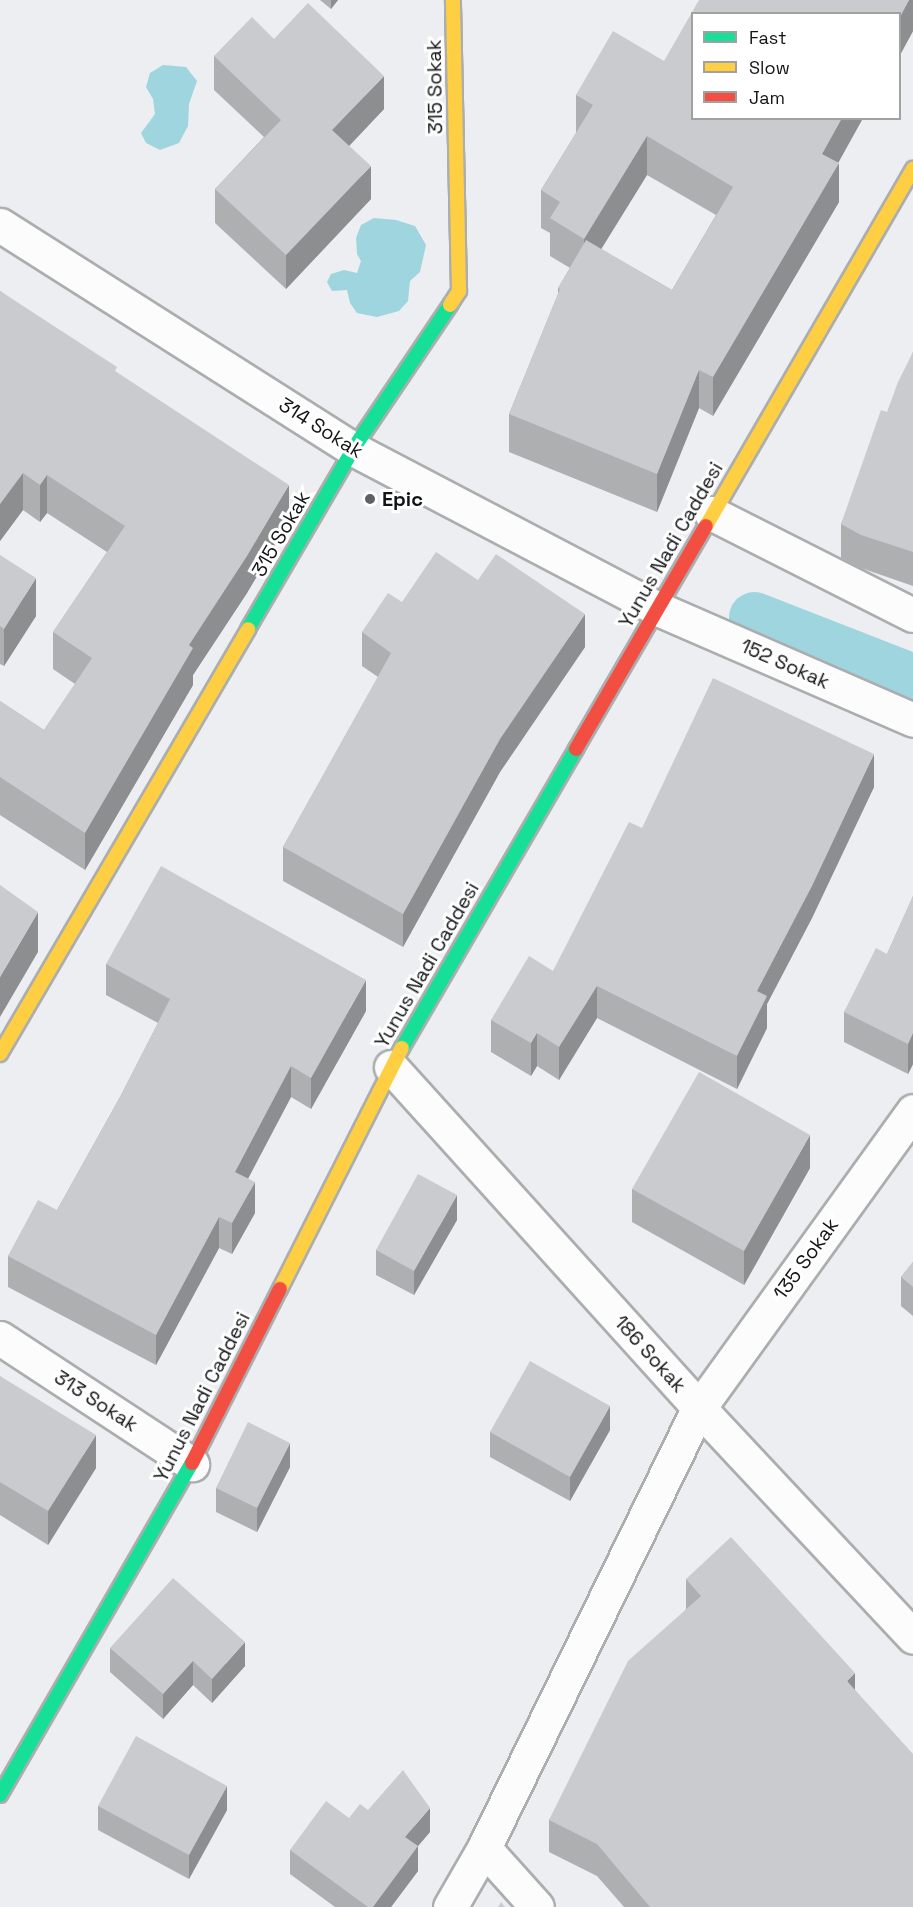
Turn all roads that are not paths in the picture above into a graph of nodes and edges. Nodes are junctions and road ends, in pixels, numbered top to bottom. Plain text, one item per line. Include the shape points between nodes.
1 (453, 0) edge
2 (913, 169) edge
3 (0, 225) edge
4 (353, 449) junction
5 (711, 513) junction
6 (656, 608) junction
7 (913, 615) edge
8 (913, 720) edge
9 (0, 1054) edge
10 (391, 1067) junction
11 (913, 1111) edge
12 (0, 1338) edge
13 (699, 1408) junction
14 (192, 1464) junction
15 (913, 1637) edge
16 (0, 1795) edge
17 (484, 1848) junction
18 (450, 1907) edge
19 (537, 1907) edge

1 - 4 street, 315 Sokak via 459,291
2 - 5 street, Yunus Nadi Caddesi
3 - 4 street, 314 Sokak
4 - 6 street, 314 Sokak
4 - 9 street, 315 Sokak
5 - 6 street, Yunus Nadi Caddesi
5 - 7 street
6 - 8 street, 152 Sokak
6 - 10 street, Yunus Nadi Caddesi
10 - 13 street, 186 Sokak
10 - 14 street, Yunus Nadi Caddesi
11 - 13 street, 135 Sokak
12 - 14 street, 313 Sokak
13 - 15 street, 186 Sokak
13 - 17 street, 135 Sokak
14 - 16 street, Yunus Nadi Caddesi
17 - 18 street, 135 Sokak
17 - 19 street

